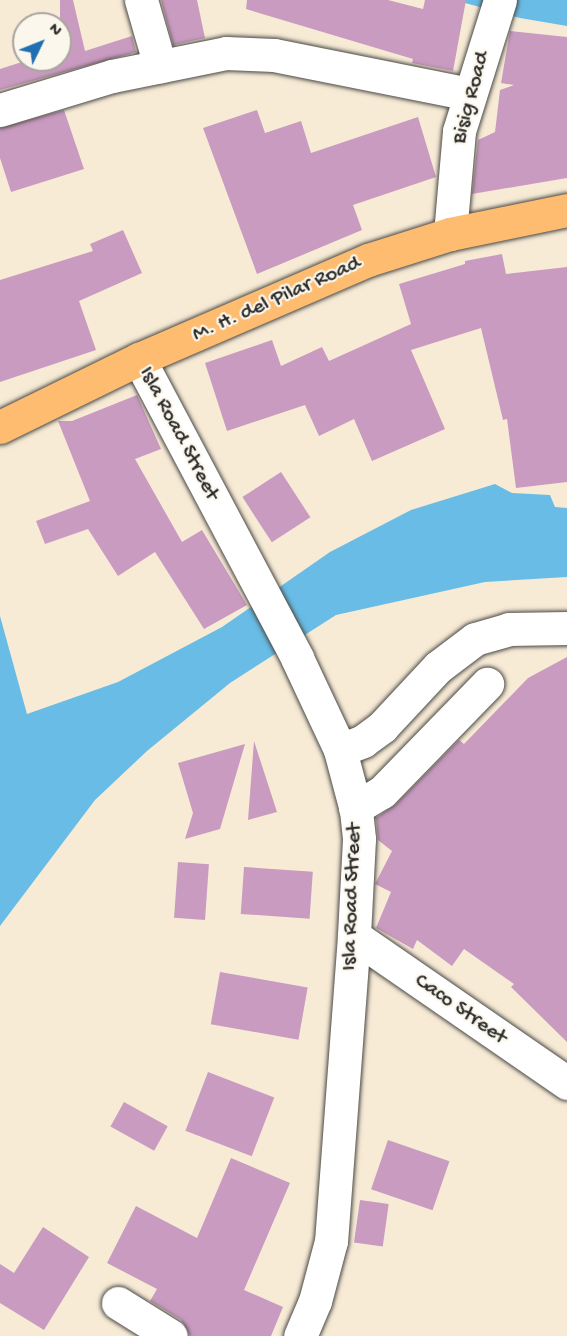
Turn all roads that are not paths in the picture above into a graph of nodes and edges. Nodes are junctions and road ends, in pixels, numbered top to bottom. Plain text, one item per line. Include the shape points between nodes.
1 (141, 0) edge
2 (497, 10) edge
3 (160, 66) junction
4 (470, 94) junction
5 (0, 110) edge
6 (567, 210) edge
7 (450, 234) junction
8 (139, 359) junction
9 (0, 427) edge
10 (567, 628) edge
11 (487, 684) dead end
12 (340, 750) junction
13 (367, 802) junction
14 (354, 936) junction
15 (567, 1083) edge
16 (118, 1303) dead end
17 (171, 1336) edge
18 (300, 1336) edge

1 - 3 street
2 - 4 street, Bisig Road
3 - 4 street via 226,53 274,55
3 - 5 street
4 - 7 street, Bisig Road via 459,131
6 - 7 main road, M. H. del Pilar Road
7 - 8 main road, M. H. del Pilar Road via 368,260
8 - 9 main road, M. H. del Pilar Road
8 - 12 street, Isla Road Street via 259,584
10 - 12 street via 509,629 475,639 438,667 382,727 363,741
11 - 13 street
12 - 13 street, Isla Road Street
13 - 14 street, Isla Road Street via 359,838
14 - 15 street, Caco Street
14 - 18 street, Isla Road Street via 331,1241 315,1301
16 - 17 street

